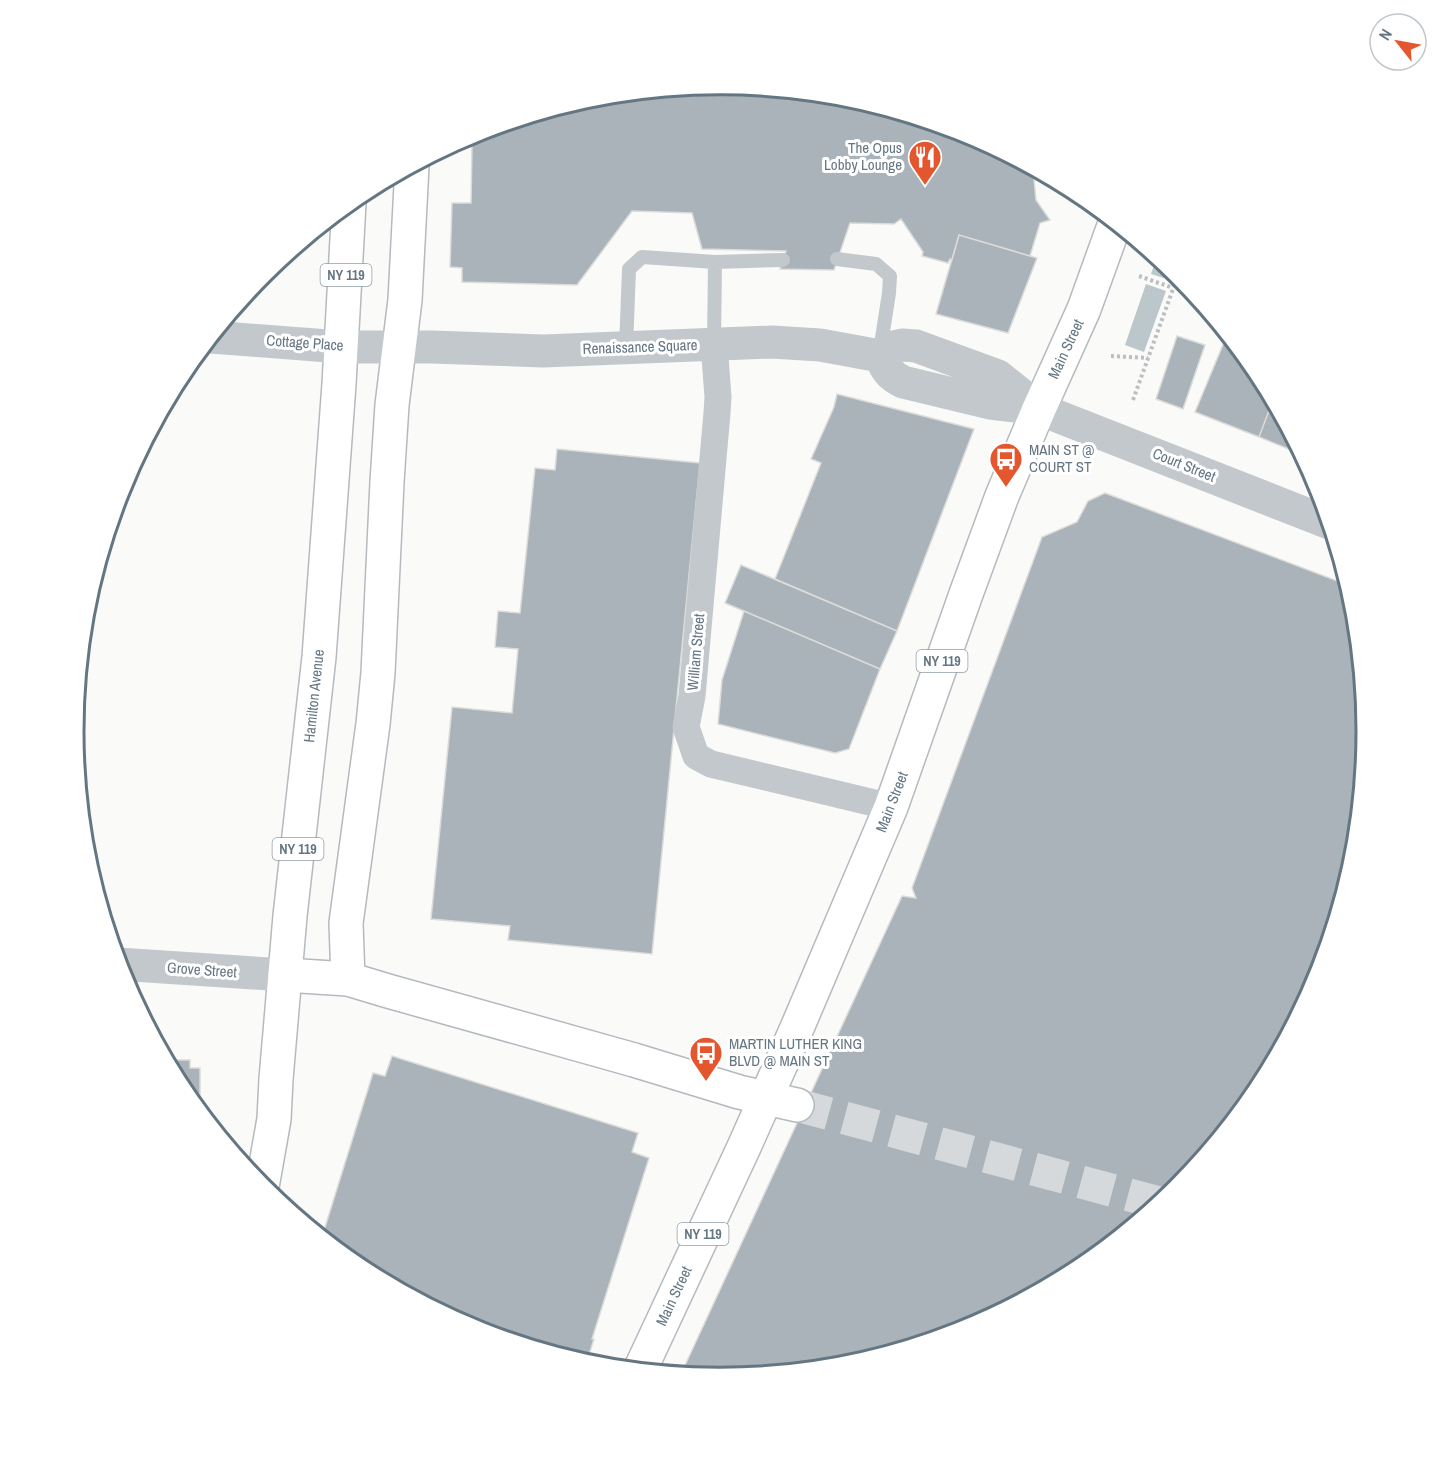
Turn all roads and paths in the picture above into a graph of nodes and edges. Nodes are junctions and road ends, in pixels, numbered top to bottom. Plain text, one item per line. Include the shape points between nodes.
1 (412, 175) edge
2 (348, 215) edge
3 (1112, 230) edge
4 (837, 259) dead end
5 (783, 260) dead end
6 (715, 262) junction
7 (1139, 276) dead end
8 (1173, 288) joint
9 (220, 338) edge
10 (714, 344) junction
11 (399, 346) junction
12 (342, 347) junction
13 (626, 348) junction
14 (879, 356) junction
15 (1111, 356) dead end
16 (1148, 358) junction
17 (1133, 400) dead end
18 (1039, 409) junction
19 (1319, 519) edge
20 (891, 807) junction
21 (129, 965) edge
22 (285, 975) junction
23 (348, 979) junction
24 (766, 1098) junction
25 (797, 1105) tunnel mouth
26 (264, 1175) edge
27 (643, 1363) edge

1 - 11 main road
2 - 12 main road, Hamilton Avenue / NY 119
3 - 18 main road, Main Street / NY 119 via 1084,309
4 - 14 lane via 876,264 890,276
5 - 6 lane
6 - 10 lane
6 - 13 lane via 642,257 629,268
7 - 8 path
8 - 16 path
9 - 12 street, Cottage Place
10 - 13 street, Renaissance Square
10 - 14 street, Renaissance Square via 794,343
10 - 20 street, William Street via 717,414 686,728 696,756
11 - 12 street, Cottage Place
11 - 13 street, Renaissance Square via 543,351
11 - 23 main road via 392,405 376,694 346,923
12 - 22 main road, Hamilton Avenue / NY 119 via 319,657
14 - 18 street via 886,370 903,382 990,403
15 - 16 path
16 - 17 path
18 - 19 street, Court Street
18 - 20 main road, Main Street / NY 119 via 986,539
20 - 24 main road, Main Street / NY 119
21 - 22 street, Grove Street
22 - 23 main road
22 - 26 main road, Hamilton Avenue / NY 119 via 274,1119
23 - 24 main road
24 - 25 main road
24 - 27 main road, Main Street / NY 119

